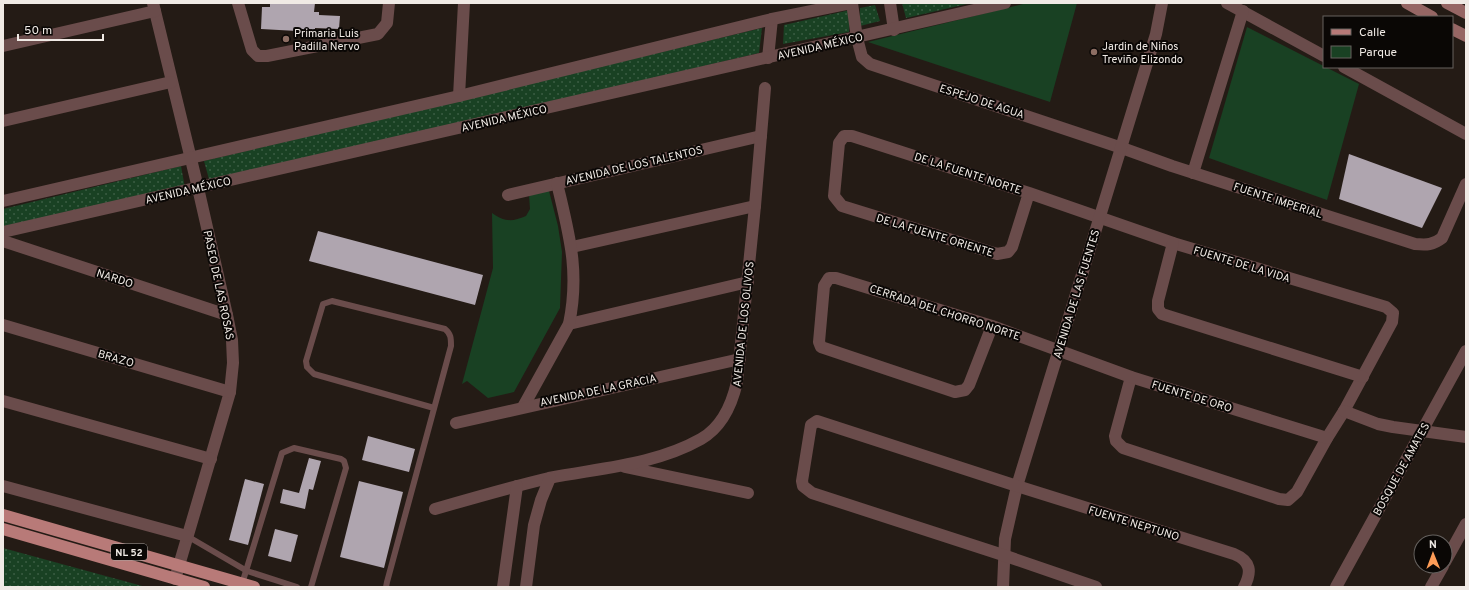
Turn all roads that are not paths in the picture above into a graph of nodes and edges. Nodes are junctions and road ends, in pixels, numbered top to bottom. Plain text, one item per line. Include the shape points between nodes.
1 (238, 3) edge
2 (389, 3) edge
3 (464, 3) edge
4 (851, 3) edge
5 (890, 3) edge
6 (1006, 3) edge
7 (1162, 3) edge
8 (1227, 3) edge
9 (1407, 3) edge
10 (1447, 3) edge
11 (154, 7) edge
12 (1243, 11) junction
13 (1466, 13) edge
14 (1430, 16) edge
15 (772, 19) junction
16 (1453, 29) edge
17 (894, 30) junction
18 (1466, 36) edge
19 (857, 38) junction
20 (3, 46) edge
21 (1323, 55) edge
22 (768, 58) junction
23 (1346, 68) edge
24 (171, 82) junction
25 (765, 88) dead end
26 (459, 96) junction
27 (3, 121) edge
28 (1466, 134) edge
29 (761, 136) junction
30 (1122, 148) junction
31 (191, 158) junction
32 (1193, 173) junction
33 (557, 183) junction
34 (1466, 184) edge
35 (198, 188) junction
36 (1029, 193) junction
37 (508, 195) dead end
38 (3, 201) edge
39 (755, 206) junction
40 (848, 208) joint
41 (1461, 213) edge
42 (1099, 218) junction
43 (3, 232) edge
44 (3, 241) edge
45 (1173, 243) junction
46 (572, 247) junction
47 (748, 282) junction
48 (227, 315) junction
49 (569, 324) junction
50 (3, 325) edge
51 (992, 326) junction
52 (1059, 350) junction
53 (1466, 351) edge
54 (740, 359) junction
55 (1363, 377) junction
56 (1131, 378) junction
57 (230, 392) junction
58 (3, 401) edge
59 (523, 407) junction
60 (434, 408) junction
61 (1344, 411) junction
62 (456, 423) dead end
63 (1422, 430) junction
64 (1466, 437) edge
65 (1327, 438) junction
66 (211, 459) junction
67 (620, 466) junction
68 (550, 478) junction
69 (3, 486) edge
70 (517, 486) junction
71 (1017, 486) junction
72 (748, 492) dead end
73 (435, 509) dead end
74 (3, 515) edge
75 (1466, 524) edge
76 (3, 529) edge
77 (187, 536) junction
78 (1453, 548) edge
79 (1003, 555) junction
80 (179, 566) junction
81 (246, 571) junction
82 (1438, 574) edge
83 (175, 579) junction
84 (242, 584) junction
85 (204, 587) edge
86 (254, 587) edge
87 (297, 587) edge
88 (311, 587) edge
89 (386, 587) edge
90 (503, 587) edge
91 (526, 587) edge
92 (1003, 587) edge
93 (1096, 587) edge
94 (1244, 587) edge
95 (1336, 587) edge
96 (1431, 587) edge

1 - 2 street via 252,50 258,56 378,34 387,23
3 - 26 street
4 - 15 street
4 - 19 street, ESPEJO DE AGUA
5 - 17 street
6 - 17 street, AVENIDA MÉXICO
7 - 30 street, AVENIDA DE LAS FUENTES via 1156,34
8 - 12 street
9 - 14 street
10 - 13 street
11 - 20 street
11 - 24 street, PASEO DE LAS ROSAS
12 - 21 street
12 - 32 street
15 - 22 street
15 - 26 street
16 - 18 street
17 - 19 street, AVENIDA MÉXICO
19 - 22 street, AVENIDA MÉXICO
19 - 30 street, ESPEJO DE AGUA via 862,57 870,64
22 - 35 street, AVENIDA MÉXICO
23 - 28 street
24 - 27 street
24 - 31 street, PASEO DE LAS ROSAS
25 - 29 street, AVENIDA DE LOS OLIVOS
26 - 31 street
29 - 33 street, AVENIDA DE LOS TALENTOS
29 - 39 street, AVENIDA DE LOS OLIVOS
30 - 32 street, FUENTE IMPERIAL
30 - 42 street, AVENIDA DE LAS FUENTES
31 - 35 street, PASEO DE LAS ROSAS
31 - 38 street
32 - 41 street, FUENTE IMPERIAL via 1415,244 1436,243
33 - 37 street, AVENIDA DE LOS TALENTOS
33 - 46 street
34 - 41 street
35 - 43 street, AVENIDA MÉXICO
35 - 48 street, PASEO DE LAS ROSAS
36 - 40 street, DE LA FUENTE ORIENTE via 1012,247 1003,254
36 - 40 street, DE LA FUENTE NORTE via 852,136 844,136 839,143 834,196 842,206
36 - 42 street, DE LA FUENTE NORTE
39 - 46 street
39 - 47 street, AVENIDA DE LOS OLIVOS
42 - 45 street, FUENTE DE LA VIDA
42 - 52 street, AVENIDA DE LAS FUENTES
44 - 48 street, NARDO
45 - 55 street via 1158,301 1158,309 1162,314
45 - 55 street, FUENTE DE LA VIDA via 1386,307 1393,313 1392,322
46 - 49 street via 573,295
47 - 49 street
47 - 54 street, AVENIDA DE LOS OLIVOS
48 - 57 street, PASEO DE LAS ROSAS via 233,363
49 - 59 street
50 - 57 street, BRAZO
51 - 51 street, CERRADA DEL CHORRO NORTE via 829,278 824,286 820,345 821,348 960,392 969,385
51 - 52 street, CERRADA DEL CHORRO NORTE
52 - 56 street, FUENTE DE ORO
52 - 71 street, AVENIDA DE LAS FUENTES
53 - 63 street, BOSQUE DE AMATES
54 - 59 street, AVENIDA DE LA GRACIA
54 - 67 street, AVENIDA DE LOS OLIVOS via 733,401 720,423 702,438 677,450
55 - 61 street
56 - 65 street, FUENTE DE ORO
56 - 65 street via 1115,436 1123,448 1280,499 1288,500 1297,492
57 - 66 street, PASEO DE LAS ROSAS
58 - 66 street
59 - 62 street, AVENIDA DE LA GRACIA
60 - 60 lane via 451,346 452,338 449,332 332,301 323,304 306,361 310,371
60 - 89 lane
61 - 63 street via 1378,424
61 - 65 street
63 - 64 street
63 - 95 street, BOSQUE DE AMATES
66 - 77 street, PASEO DE LAS ROSAS
67 - 68 street, AVENIDA DE LOS OLIVOS
67 - 72 street
68 - 70 street, AVENIDA DE LOS OLIVOS
68 - 91 street via 534,525
69 - 77 street
70 - 73 street, AVENIDA DE LOS OLIVOS
70 - 90 street
71 - 79 street, AVENIDA DE LAS FUENTES
71 - 79 street, FUENTE NEPTUNO via 818,421 811,425 802,481 803,486 812,493
71 - 94 street, FUENTE NEPTUNO via 1234,554 1248,563 1249,577
74 - 80 main road, NL 52
75 - 78 street
76 - 83 main road
77 - 80 street, PASEO DE LAS ROSAS
77 - 81 lane
79 - 92 street, AVENIDA DE LAS FUENTES
79 - 93 street
80 - 83 street, PASEO DE LAS ROSAS
80 - 84 main road, NL 52
81 - 84 lane
81 - 87 lane
81 - 88 lane via 282,453 294,448 341,459 346,468
82 - 96 street
83 - 85 main road
84 - 86 main road, NL 52

